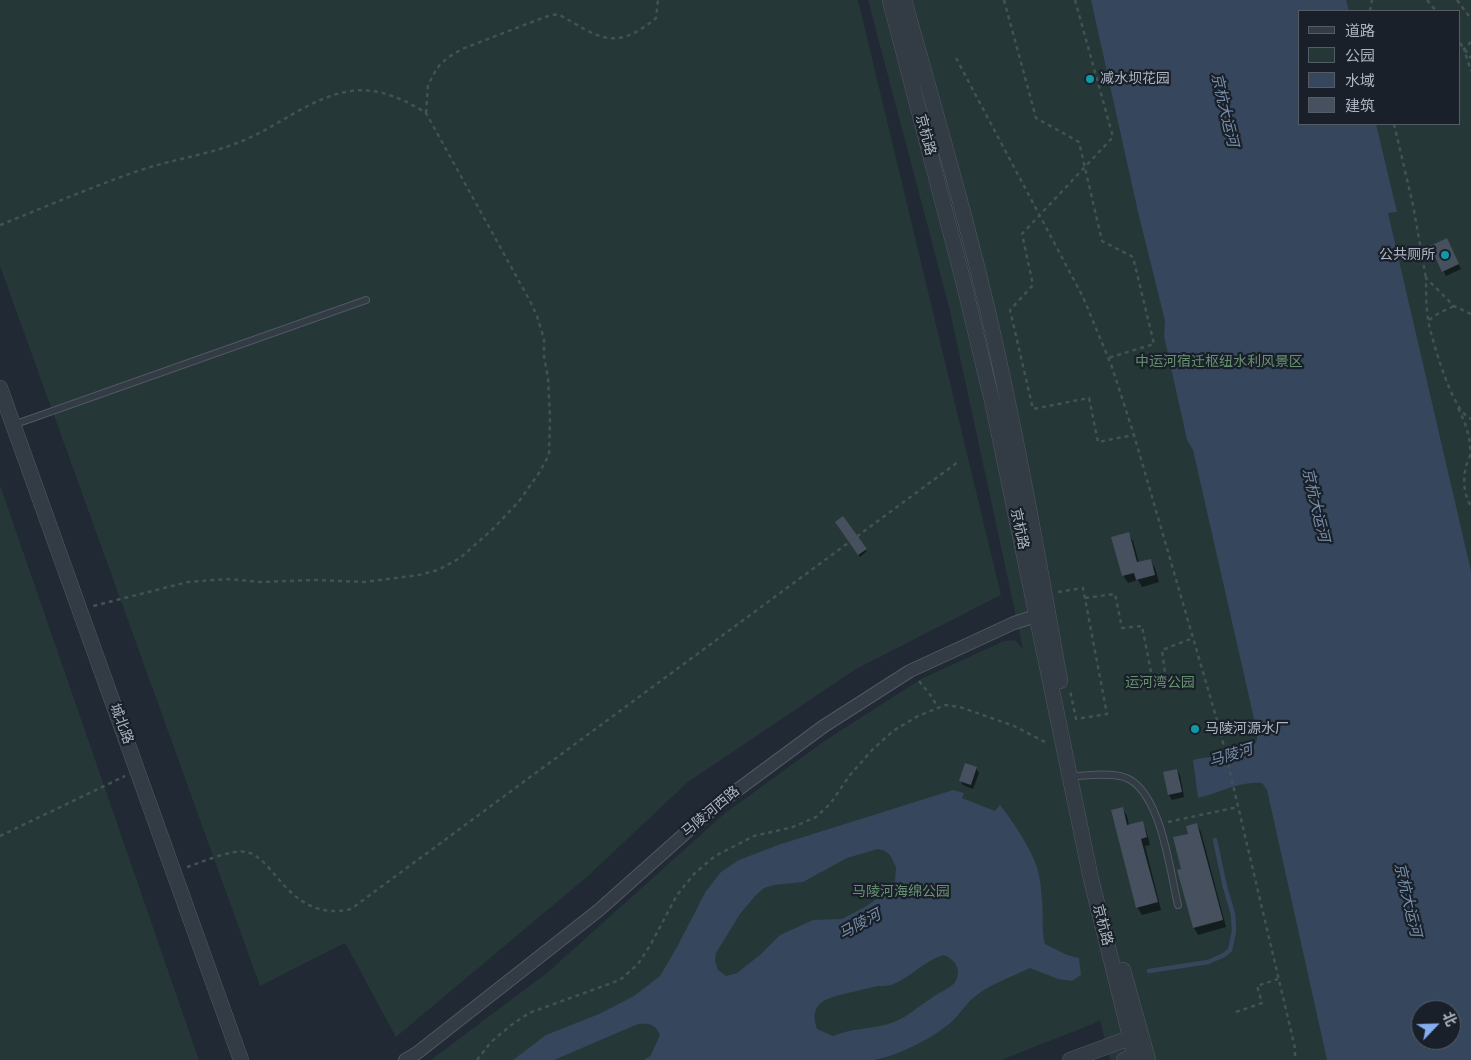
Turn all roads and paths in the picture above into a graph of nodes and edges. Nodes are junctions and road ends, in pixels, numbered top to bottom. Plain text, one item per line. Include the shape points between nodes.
1 (658, 0) edge
2 (890, 0) edge
3 (904, 0) edge
4 (1004, 0) edge
5 (1075, 0) edge
6 (1427, 0) edge
7 (1457, 0) edge
8 (1435, 10) edge
9 (1471, 19) edge
10 (1471, 42) edge
11 (1461, 44) edge
12 (1464, 48) junction
13 (956, 58) dead end
14 (1471, 58) edge
15 (1471, 71) edge
16 (426, 113) junction
17 (1394, 125) edge
18 (1085, 167) junction
19 (1039, 216) junction
20 (0, 225) edge
21 (1426, 278) junction
22 (366, 300) dead end
23 (1454, 306) junction
24 (1471, 314) edge
25 (1428, 320) junction
26 (1108, 358) junction
27 (0, 388) edge
28 (1456, 404) junction
29 (1471, 419) edge
30 (13, 425) junction
31 (1134, 434) junction
32 (1470, 456) edge
33 (958, 462) dead end
34 (1471, 506) edge
35 (1045, 595) junction
36 (1085, 598) junction
37 (80, 609) junction
38 (1042, 614) junction
39 (1193, 638) junction
40 (910, 671) junction
41 (1069, 682) dead end
42 (938, 708) junction
43 (1064, 752) junction
44 (138, 769) junction
45 (1078, 776) junction
46 (1238, 807) junction
47 (1160, 824) junction
48 (0, 836) edge
49 (174, 871) junction
50 (1178, 905) dead end
51 (1278, 979) junction
52 (1236, 1012) dead end
53 (1136, 1040) junction
54 (1136, 1059) edge
55 (241, 1060) edge
56 (405, 1060) edge
57 (477, 1060) edge
58 (1070, 1060) edge
59 (1295, 1060) edge

1 - 16 path via 656,18 645,28 620,38 597,36 558,14 462,49 437,68 428,85
2 - 38 street, 京杭路 via 964,284
3 - 35 street, 京杭路 via 991,325
4 - 18 path via 1036,118 1079,142
5 - 18 path via 1113,137
6 - 8 path
7 - 9 path
10 - 12 path
11 - 12 path
12 - 14 path
12 - 15 path
13 - 19 path
16 - 20 path via 396,96 352,90 305,107 237,144 136,172
16 - 37 path via 537,316 544,338 550,417 549,455 539,473 520,500 473,548 438,570 364,582 228,579 188,582
17 - 21 path
18 - 19 path
18 - 26 path via 1102,241 1133,257 1154,344
19 - 26 path via 1083,297
19 - 31 path via 1022,234 1033,285 1010,310 1033,409 1089,398 1098,442
21 - 23 path
21 - 25 path
22 - 30 lane
23 - 24 path
23 - 25 path
25 - 28 path
26 - 31 path
27 - 30 street, 城北路
28 - 29 path
28 - 32 path via 1469,434
30 - 37 street, 城北路
31 - 39 path
32 - 34 path via 1464,481
33 - 49 path via 351,909 328,912 302,902 258,857 247,852 231,853
35 - 36 path via 1083,588
35 - 38 street, 京杭路
36 - 39 path via 1115,594 1122,628 1142,626 1152,677 1165,673 1162,650
36 - 41 path via 1107,714 1076,719
37 - 44 street, 城北路
38 - 40 street, 马陵河西路 via 1014,623
38 - 43 street, 京杭路
38 - 45 street, 京杭路
39 - 46 path
40 - 42 path
40 - 56 street, 马陵河西路 via 824,726 717,805 599,910
42 - 43 path via 945,705 985,714
42 - 57 path via 894,731 872,750 816,817 754,836 714,856 677,895 638,964 620,980 529,1013 491,1042
43 - 53 street, 京杭路 via 1091,879
44 - 48 path
44 - 49 street, 城北路
45 - 47 lane via 1124,777 1136,783 1144,791
45 - 53 street, 京杭路
46 - 47 path
46 - 51 path
47 - 50 lane
49 - 55 street, 城北路
51 - 52 path via 1257,986 1262,1003
51 - 59 path
53 - 54 street
53 - 58 street

